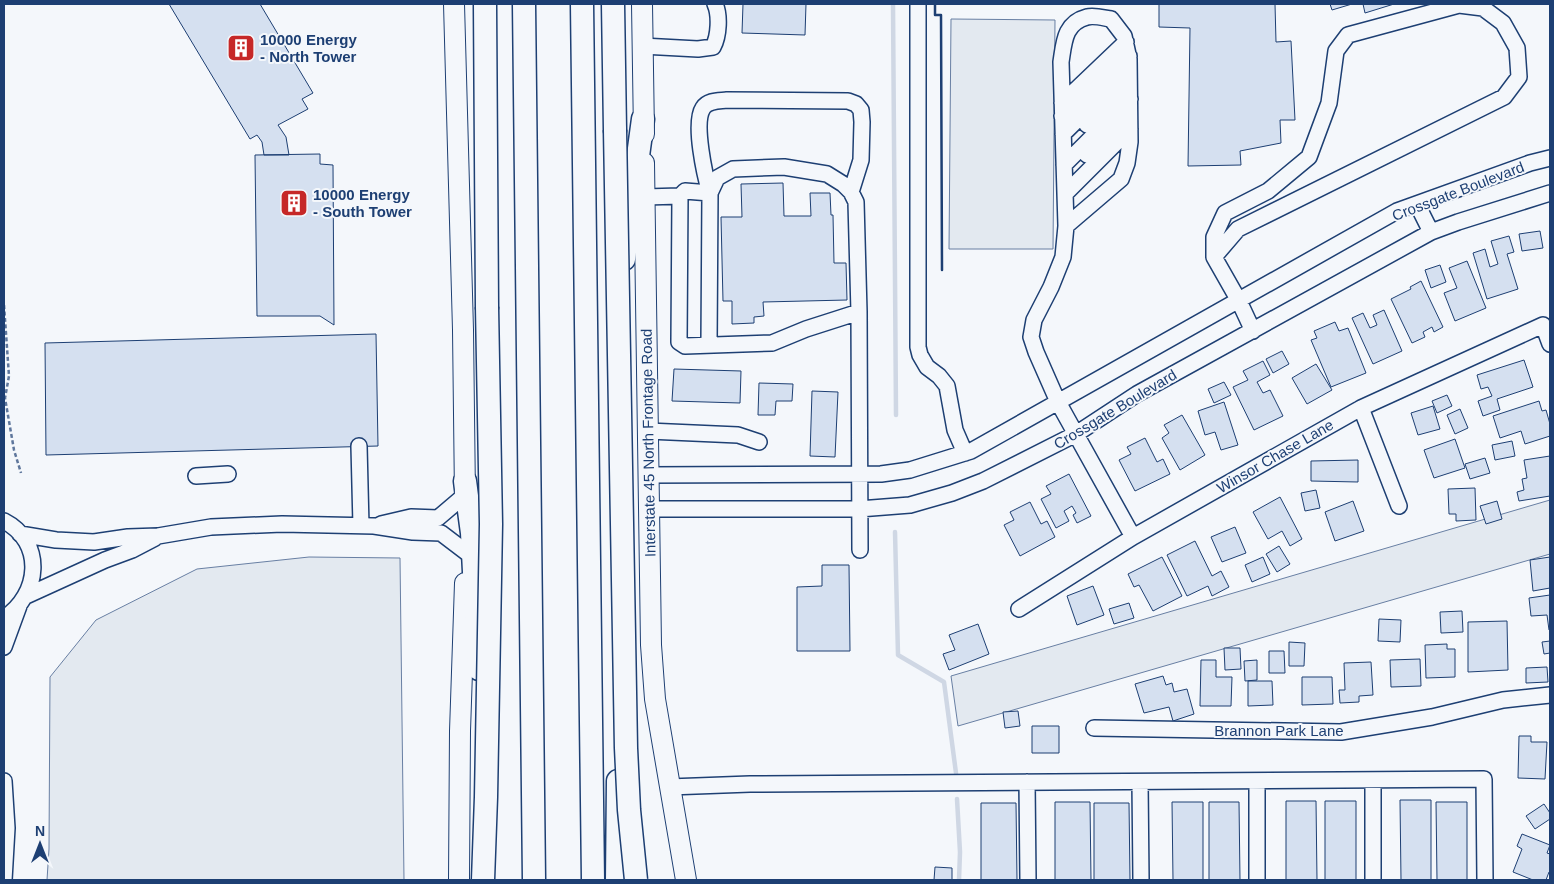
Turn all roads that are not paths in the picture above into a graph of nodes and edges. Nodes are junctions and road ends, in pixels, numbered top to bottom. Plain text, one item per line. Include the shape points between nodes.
1 (454, 4) edge
2 (484, 4) edge
3 (524, 4) edge
4 (582, 4) edge
5 (613, 4) edge
6 (642, 4) edge
7 (715, 4) edge
8 (918, 4) edge
9 (642, 46) junction
10 (1128, 56) junction
11 (1130, 92) junction
12 (1062, 109) junction
13 (644, 119) junction
14 (1130, 122) junction
15 (1063, 140) junction
16 (1550, 158) edge
17 (1064, 170) junction
18 (710, 192) junction
19 (852, 192) junction
20 (1550, 193) edge
21 (1064, 194) junction
22 (680, 196) junction
23 (645, 197) junction
24 (1417, 204) junction
25 (1066, 226) junction
26 (1431, 232) junction
27 (1214, 257) junction
28 (1238, 301) junction
29 (859, 312) junction
30 (1252, 331) junction
31 (1550, 344) edge
32 (709, 345) junction
33 (1058, 402) junction
34 (1361, 408) junction
35 (648, 431) junction
36 (1076, 434) junction
37 (759, 442) dead end
38 (360, 446) dead end
39 (965, 453) junction
40 (228, 474) dead end
41 (649, 475) junction
42 (860, 475) junction
43 (196, 476) dead end
44 (465, 488) junction
45 (1399, 506) dead end
46 (4, 509) edge
47 (859, 509) junction
48 (649, 510) junction
49 (367, 526) junction
50 (13, 527) edge
51 (158, 536) junction
52 (1133, 537) junction
53 (860, 550) dead end
54 (466, 552) junction
55 (23, 601) junction
56 (1019, 609) dead end
57 (4, 618) edge
58 (4, 647) edge
59 (1550, 695) edge
60 (1094, 728) dead end
61 (1373, 780) junction
62 (4, 781) edge
63 (1257, 781) junction
64 (1027, 782) junction
65 (1140, 782) junction
66 (669, 787) junction
67 (4, 880) edge
68 (459, 880) edge
69 (483, 880) edge
70 (493, 880) edge
71 (534, 880) edge
72 (593, 880) edge
73 (617, 880) edge
74 (636, 880) edge
75 (686, 880) edge
76 (1028, 880) edge
77 (1141, 880) edge
78 (1257, 880) edge
79 (1372, 880) edge
80 (1485, 880) edge

1 - 44 main road via 464,330
2 - 69 highway, bridge via 491,524
3 - 71 highway
4 - 72 highway
5 - 74 highway, bridge via 626,748
6 - 9 main road, Interstate 45 North Frontage Road
7 - 9 street via 717,35 713,47
8 - 39 street via 918,347 927,367 947,386 955,430
9 - 13 main road, Interstate 45 North Frontage Road
10 - 11 street
10 - 12 street
10 - 12 street via 1124,36 1111,19 1089,17 1076,22 1065,35 1061,62
10 - 15 street
11 - 14 street
11 - 15 street
11 - 17 street
12 - 15 street
13 - 23 main road, Interstate 45 North Frontage Road
13 - 73 highway via 623,268
14 - 17 street
14 - 21 street
14 - 25 street via 1127,163 1121,179
15 - 17 street
16 - 24 street, Crossgate Boulevard
17 - 21 street
18 - 19 street via 717,178 733,170 784,167 827,174
18 - 19 street via 701,154 700,118 703,108 711,101 727,100 848,101 856,104 862,122 861,160
18 - 22 street via 685,191
18 - 32 street
19 - 29 street via 856,202
20 - 26 street, Crossgate Boulevard
21 - 25 street
22 - 23 street
22 - 32 street via 679,342 684,346
23 - 35 main road, Interstate 45 North Frontage Road
24 - 26 street
24 - 28 street, Crossgate Boulevard via 1397,211
25 - 33 street via 1063,257 1034,320 1031,337
26 - 30 street, Crossgate Boulevard
27 - 27 street via 1214,237 1225,214 1268,191 1309,157 1329,103 1336,51 1348,35 1459,5 1483,8 1504,23 1517,48 1519,77 1504,97 1238,229
27 - 28 street
28 - 30 street
28 - 33 street, Crossgate Boulevard
29 - 32 street via 772,344
29 - 42 street
30 - 36 street, Crossgate Boulevard via 1137,394
31 - 34 street, Winsor Chase Lane via 1543,325
33 - 36 street
33 - 39 street, Crossgate Boulevard
34 - 45 street
34 - 52 street, Winsor Chase Lane
35 - 37 street via 738,435
35 - 41 main road, Interstate 45 North Frontage Road
36 - 47 street, Crossgate Boulevard via 952,493 910,505
36 - 52 street
38 - 49 street
39 - 42 street, Crossgate Boulevard via 910,470
40 - 43 street
41 - 42 street, Crossgate Boulevard
41 - 48 main road, Interstate 45 North Frontage Road
42 - 47 street
44 - 49 street via 438,518 411,517
44 - 54 main road
44 - 70 highway via 472,533
46 - 50 street
47 - 48 street, Crossgate Boulevard
47 - 53 street
48 - 66 main road, Interstate 45 North Frontage Road via 655,699
49 - 51 street via 282,524 211,527
49 - 54 street via 441,533
50 - 51 street via 56,540 94,542
50 - 55 street via 26,542 32,559 32,578
51 - 55 street
52 - 56 street, Winsor Chase Lane
54 - 68 main road
55 - 57 street
55 - 58 street
59 - 60 street, Brannon Park Lane via 1504,700 1432,717 1341,732
61 - 63 street
61 - 79 street
61 - 80 street via 1484,779
62 - 67 street via 7,828
63 - 65 street
63 - 78 street
64 - 65 street
64 - 66 street
64 - 76 street
65 - 77 street
66 - 75 main road, Interstate 45 North Frontage Road

